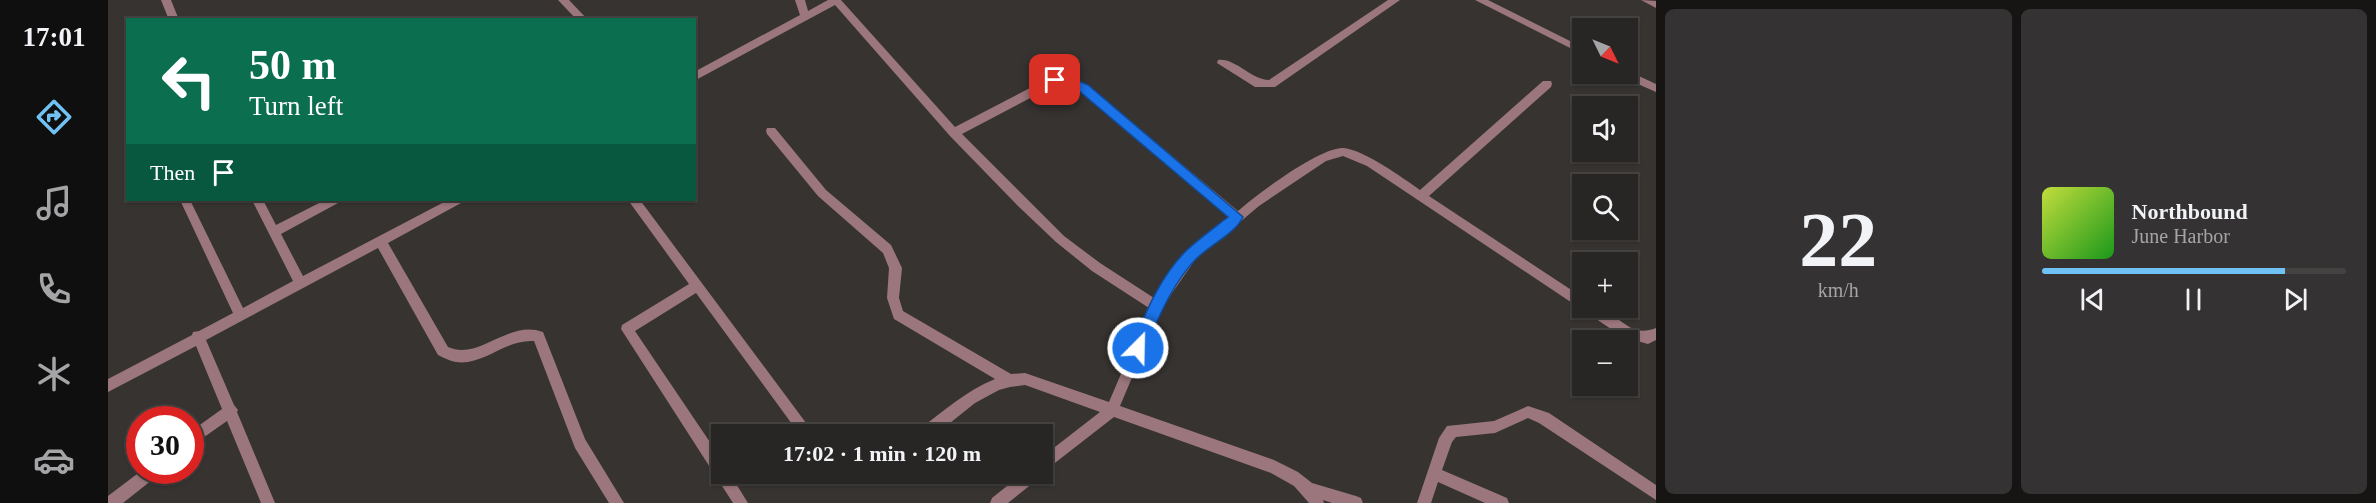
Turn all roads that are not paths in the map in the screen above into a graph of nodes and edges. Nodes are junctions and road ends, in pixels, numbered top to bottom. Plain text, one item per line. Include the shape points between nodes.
1 (166, 0) edge
2 (563, 0) edge
3 (800, 0) edge
4 (836, 0) edge
5 (1395, 0) edge
6 (1480, 0) edge
7 (1646, 0) edge
8 (1656, 5) edge
9 (805, 17) junction
10 (173, 18) edge
11 (580, 18) edge
12 (1572, 46) edge
13 (1222, 63) dead end
14 (696, 76) edge
15 (1638, 80) edge
16 (1547, 84) dead end
17 (1656, 88) edge
18 (771, 131) dead end
19 (954, 133) junction
20 (1421, 196) junction
21 (185, 201) edge
22 (257, 201) edge
23 (332, 201) edge
24 (455, 201) edge
25 (635, 201) edge
26 (1237, 217) junction
27 (274, 232) junction
28 (380, 240) junction
29 (300, 283) junction
30 (697, 286) junction
31 (1572, 296) edge
32 (1156, 306) junction
33 (240, 314) junction
34 (1605, 318) edge
35 (1656, 334) edge
36 (198, 336) junction
37 (1007, 379) junction
38 (108, 386) edge
39 (231, 410) junction
40 (1112, 410) junction
41 (800, 424) edge
42 (939, 424) edge
43 (204, 430) edge
44 (711, 456) edge
45 (1053, 457) edge
46 (1435, 474) junction
47 (135, 484) edge
48 (729, 484) edge
49 (1021, 484) edge
50 (1309, 489) junction
51 (1656, 493) edge
52 (111, 503) edge
53 (268, 503) edge
54 (617, 503) edge
55 (741, 503) edge
56 (997, 503) edge
57 (1317, 503) edge
58 (1356, 503) edge
59 (1424, 503) edge
60 (1502, 503) edge

1 - 10 street
2 - 11 street
3 - 9 street
4 - 9 street
4 - 19 street
5 - 13 street via 1271,84 1251,81
6 - 12 street
7 - 8 street
9 - 14 street
15 - 17 street
16 - 20 street
18 - 37 street via 822,193 894,258 897,270 892,300 898,315
19 - 26 street via 1044,84 1065,80 1083,88
19 - 32 street via 1060,239
20 - 26 street via 1360,157 1334,152
20 - 31 street
21 - 33 street
22 - 27 street
23 - 27 street
24 - 28 street
25 - 30 street
26 - 32 street via 1191,256
27 - 29 street
28 - 29 street
28 - 54 street via 443,351 452,357 470,357 512,335 538,336 580,443
29 - 33 street
30 - 41 street
30 - 44 street via 627,329
32 - 40 street
33 - 36 street
34 - 35 street via 1628,333 1648,338
36 - 38 street
36 - 39 street
37 - 40 street via 1025,379
37 - 42 street via 990,386
39 - 43 street
39 - 53 street
40 - 45 street
40 - 50 street via 1274,467 1294,476
46 - 51 street via 1446,438 1452,431 1496,427 1532,412
46 - 59 street
46 - 60 street
47 - 52 street
48 - 55 street
49 - 56 street
50 - 57 street
50 - 58 street

